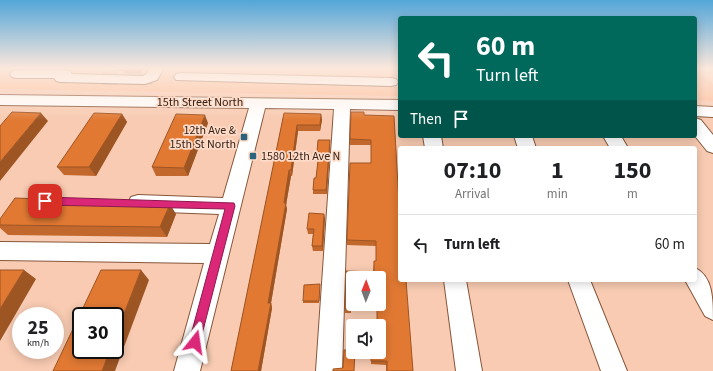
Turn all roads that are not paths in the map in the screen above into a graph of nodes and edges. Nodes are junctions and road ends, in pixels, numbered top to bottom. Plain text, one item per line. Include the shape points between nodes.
1 (56, 85) edge
2 (148, 85) edge
3 (0, 100) edge
4 (43, 101) junction
5 (139, 102) junction
6 (258, 103) junction
7 (342, 104) junction
8 (398, 105) edge
9 (697, 111) edge
10 (713, 112) edge
11 (697, 127) edge
12 (713, 147) edge
13 (124, 203) edge
14 (231, 206) junction
15 (0, 251) edge
16 (218, 254) junction
17 (697, 281) edge
18 (455, 282) edge
19 (580, 282) edge
20 (713, 308) edge
21 (187, 371) edge
22 (329, 371) edge
23 (469, 371) edge
24 (614, 371) edge

1 - 4 street
2 - 5 street
3 - 4 street, 15th Street North
4 - 5 street, 15th Street North
5 - 6 street, 15th Street North
6 - 7 street, 15th Street North
6 - 14 street
7 - 8 street, 15th Street North
7 - 22 street
9 - 10 street
11 - 12 street
13 - 14 street
14 - 16 street
15 - 16 street
16 - 21 street
17 - 20 street
18 - 23 street
19 - 24 street

